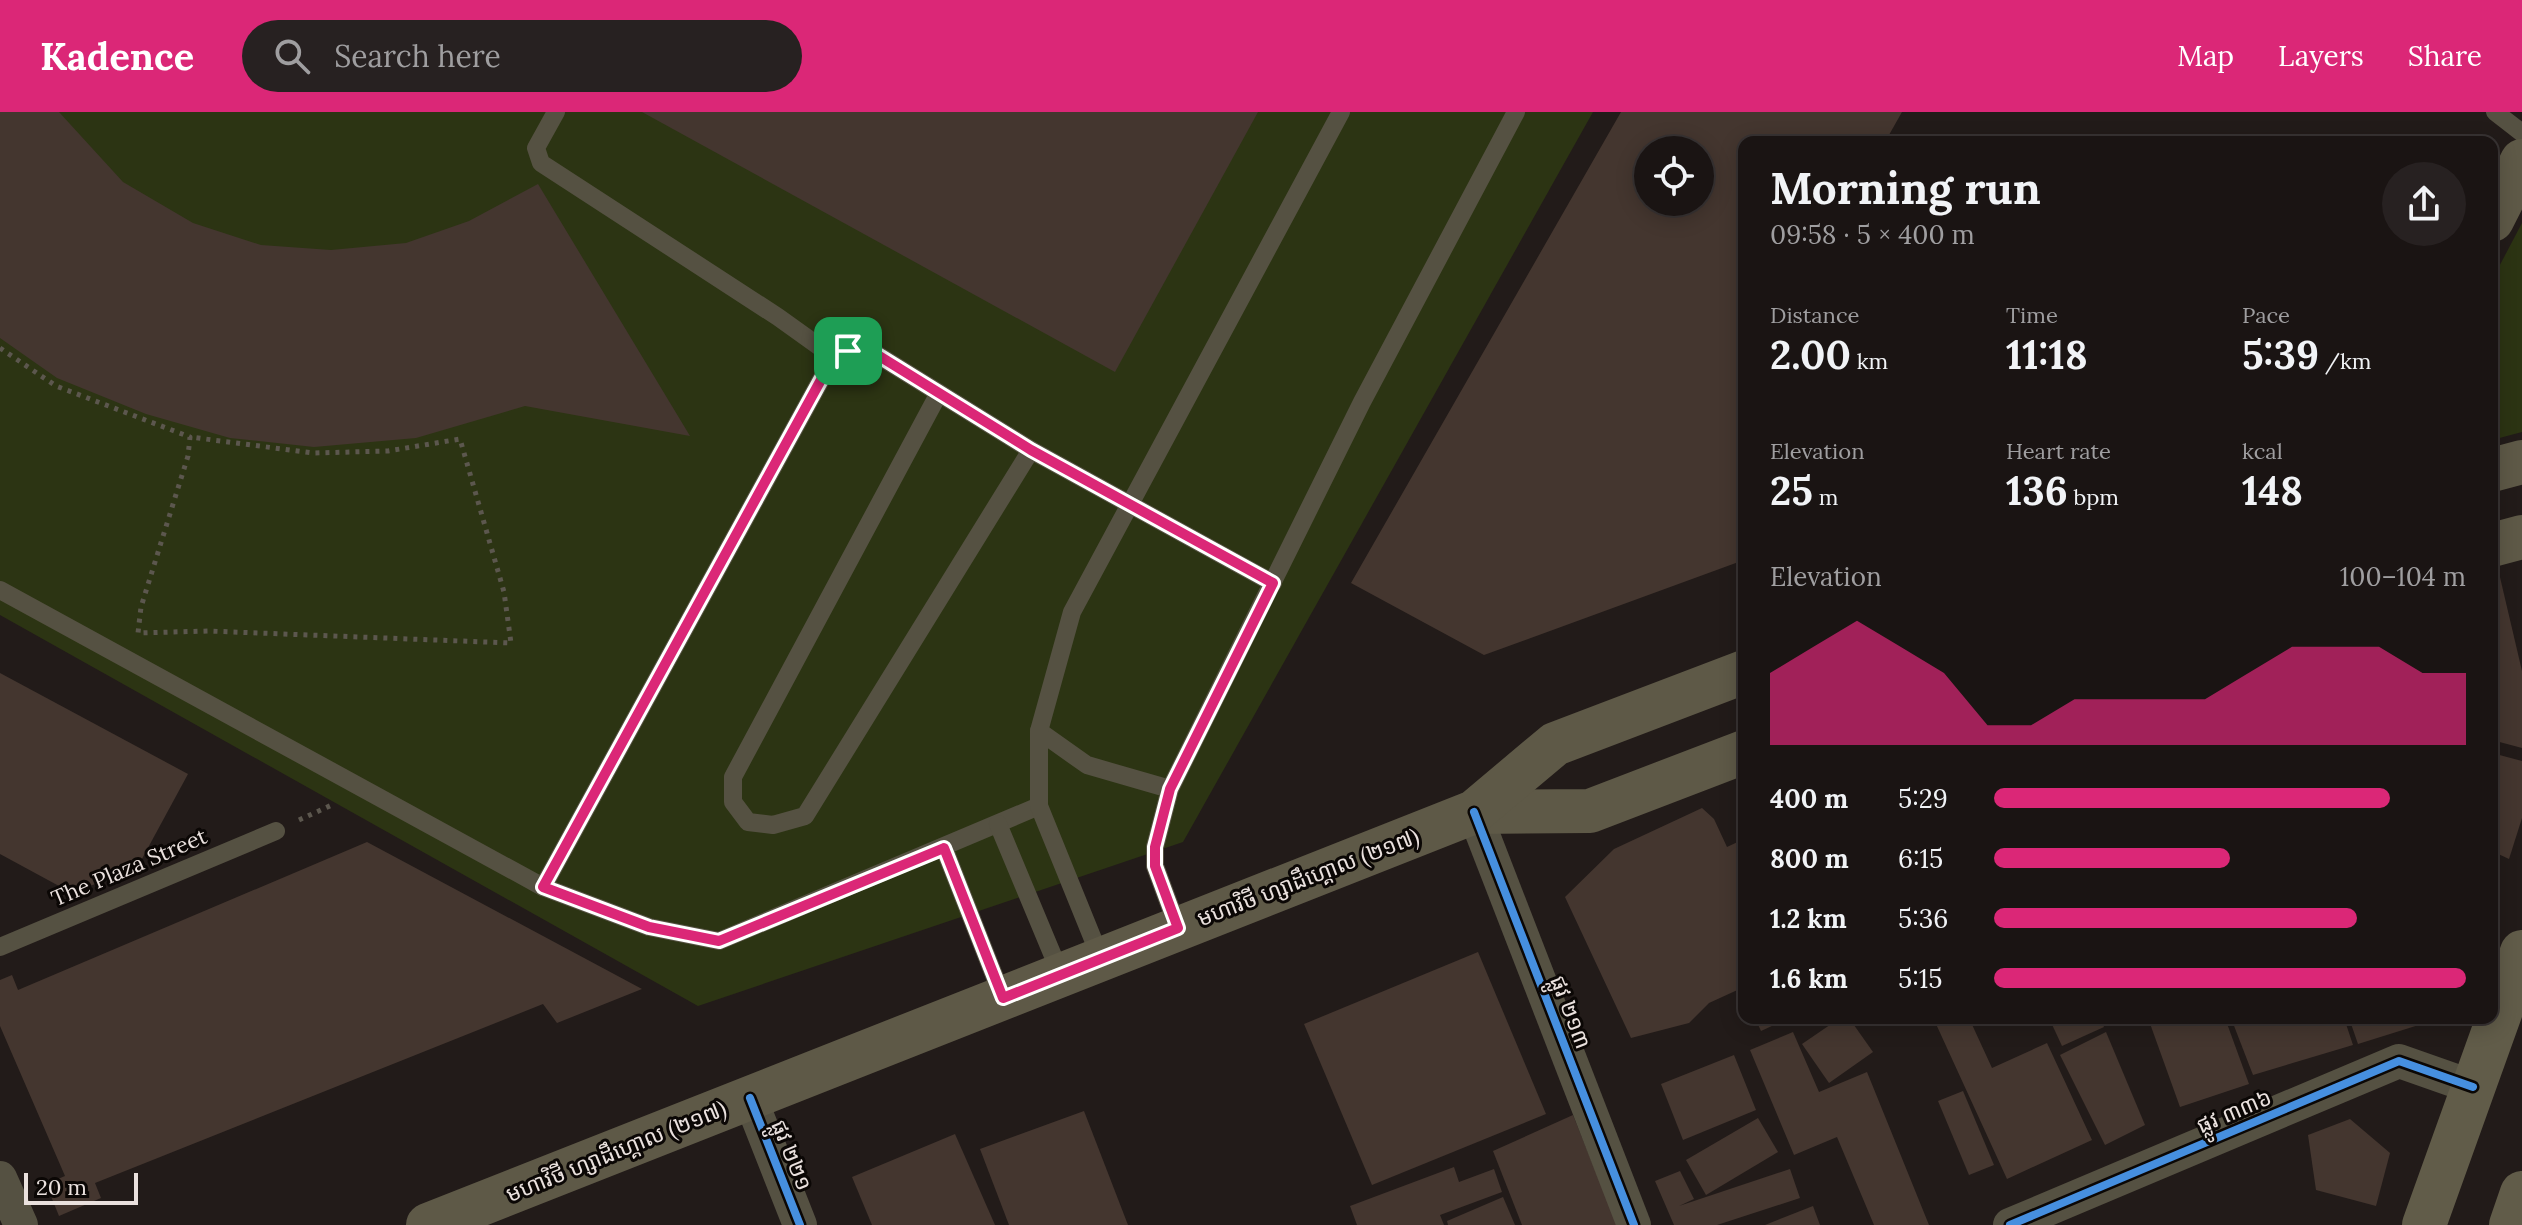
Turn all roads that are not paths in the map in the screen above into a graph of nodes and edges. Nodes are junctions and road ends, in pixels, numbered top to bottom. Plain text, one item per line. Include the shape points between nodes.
1 (556, 112) edge
2 (1341, 112) edge
3 (1516, 112) edge
4 (2495, 112) edge
5 (2522, 133) edge
6 (2522, 161) edge
7 (2498, 208) edge
8 (838, 360) junction
9 (939, 393) junction
10 (1031, 450) junction
11 (2522, 462) edge
12 (2498, 468) edge
13 (1130, 506) junction
14 (1273, 583) junction
15 (0, 590) edge
16 (1738, 674) edge
17 (1039, 731) junction
18 (1738, 754) edge
19 (1170, 789) junction
20 (1039, 806) junction
21 (1474, 812) junction
22 (998, 824) junction
23 (276, 831) road end
24 (944, 848) junction
25 (543, 887) junction
26 (1178, 928) junction
27 (0, 947) edge
28 (2522, 952) edge
29 (1101, 959) junction
30 (1061, 975) junction
31 (1003, 998) junction
32 (2498, 1018) edge
33 (2496, 1024) edge
34 (2473, 1087) junction
35 (750, 1098) junction
36 (0, 1178) edge
37 (2522, 1193) edge
38 (21, 1225) edge
39 (428, 1225) edge
40 (800, 1225) edge
41 (1634, 1225) edge
42 (2010, 1225) edge
43 (2424, 1225) edge
44 (2511, 1225) edge

1 - 8 lane via 536,148 541,163
2 - 13 lane
3 - 14 lane
4 - 5 lane
6 - 7 main road
8 - 9 lane via 848,351 876,354
8 - 25 lane via 828,367
9 - 10 lane
9 - 10 lane via 733,777 733,802 748,822 773,825 805,816
10 - 13 lane
11 - 12 main road
13 - 14 lane
13 - 17 lane via 1072,612
14 - 19 lane
15 - 25 lane
16 - 21 main road, មហាវិថី ហ្សាដឹហ្គោល (២១៧) via 1555,744
17 - 19 lane via 1087,765
17 - 20 lane
18 - 21 main road, មហាវិថី ហ្សាដឹហ្គោល (២១៧) via 1590,811
19 - 26 lane via 1155,866
20 - 22 lane
20 - 29 lane
21 - 26 main road, មហាវិថី ហ្សាដឹហ្គោល (២១៧)
21 - 41 street, ផ្លូវ ២១៣
22 - 24 lane
22 - 30 lane
23 - 27 lane, The Plaza Street
24 - 25 lane via 719,941 649,927
24 - 31 lane
26 - 29 main road, មហាវិថី ហ្សាដឹហ្គោល (២១៧)
28 - 32 main road
29 - 30 main road, មហាវិថី ហ្សាដឹហ្គោល (២១៧)
30 - 31 main road, មហាវិថី ហ្សាដឹហ្គោល (២១៧)
31 - 35 main road, មហាវិថី ហ្សាដឹហ្គោល (២១៧)
33 - 34 main road
34 - 42 street, ផ្លូវ ៣៣៦ via 2399,1061
34 - 43 main road
35 - 39 main road, មហាវិថី ហ្សាដឹហ្គោល (២១៧)
35 - 40 street, ផ្លូវ ២២១
36 - 38 street
37 - 44 main road

